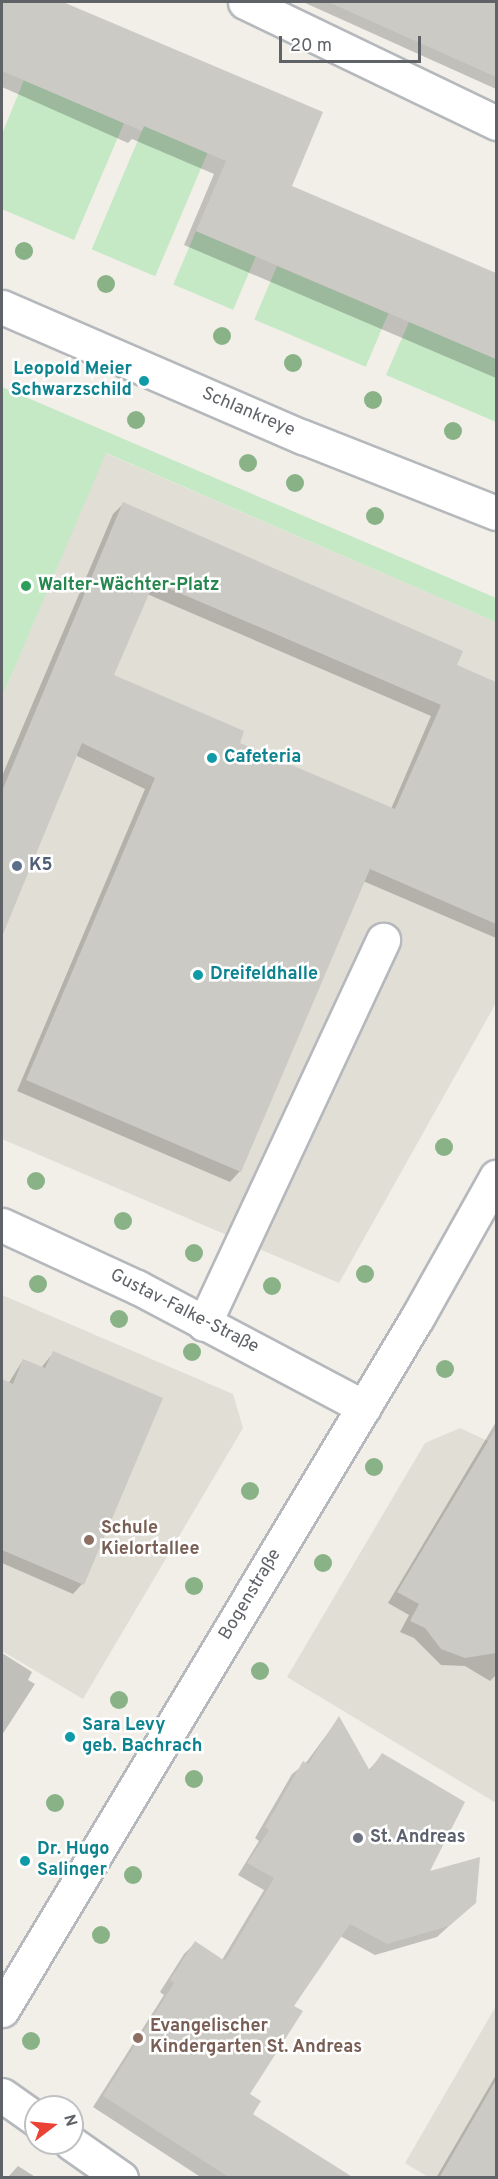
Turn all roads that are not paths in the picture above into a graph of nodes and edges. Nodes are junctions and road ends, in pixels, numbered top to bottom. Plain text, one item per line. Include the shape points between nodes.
1 (245, 2) edge
2 (496, 123) edge
3 (2, 307) edge
4 (496, 513) edge
5 (383, 940) dead end
6 (496, 1177) edge
7 (2, 1225) edge
8 (204, 1324) junction
9 (364, 1407) junction
10 (2, 2010) edge
11 (2, 2095) edge
12 (24, 2111) edge
13 (84, 2152) edge
14 (121, 2178) edge

1 - 2 street
3 - 4 street, Schlankreye via 303,437
5 - 8 street
6 - 9 street, Bogenstraße
7 - 8 street, Gustav-Falke-Straße via 137,1287
8 - 9 street, Gustav-Falke-Straße via 291,1365
9 - 10 street, Bogenstraße
11 - 12 street
13 - 14 street

